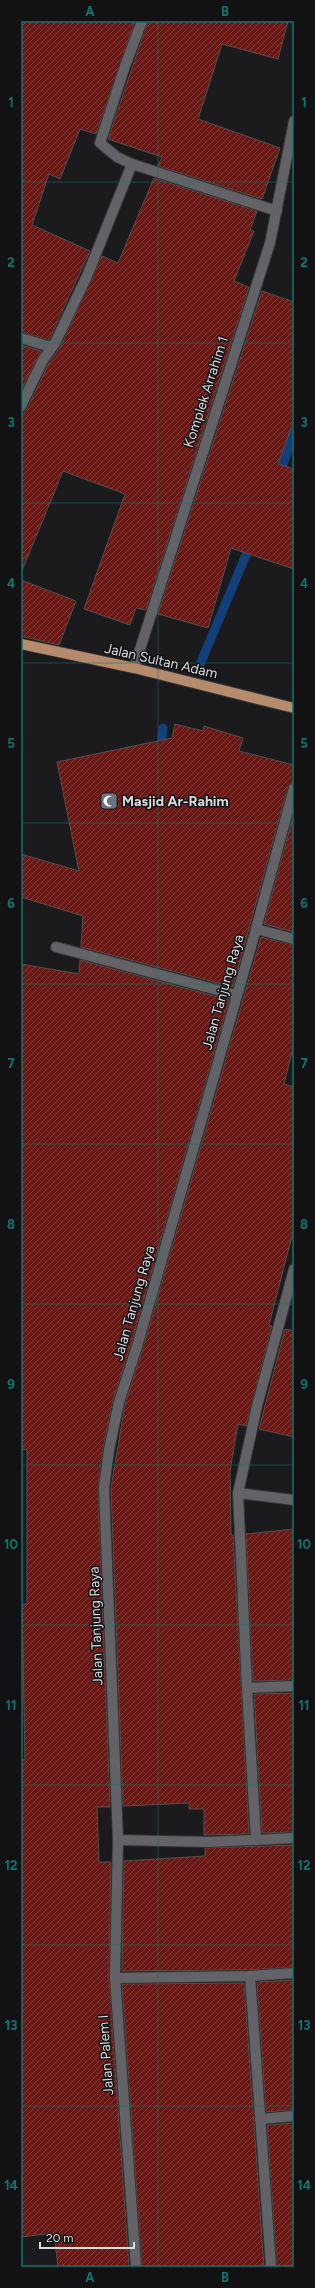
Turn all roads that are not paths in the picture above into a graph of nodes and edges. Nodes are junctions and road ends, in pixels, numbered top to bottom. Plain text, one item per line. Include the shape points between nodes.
1 (142, 21) edge
2 (294, 122) edge
3 (132, 164) junction
4 (278, 211) junction
5 (21, 338) edge
6 (51, 347) junction
7 (21, 406) edge
8 (21, 644) edge
9 (134, 668) junction
10 (294, 708) edge
11 (294, 788) edge
12 (256, 929) junction
13 (294, 939) edge
14 (56, 947) dead end
15 (236, 995) junction
16 (294, 1269) edge
17 (238, 1492) junction
18 (294, 1500) edge
19 (294, 1686) edge
20 (247, 1688) junction
21 (294, 1838) edge
22 (118, 1840) junction
23 (256, 1840) junction
24 (294, 1972) edge
25 (250, 1976) junction
26 (115, 1978) junction
27 (294, 2116) edge
28 (260, 2119) junction
29 (136, 2267) edge
30 (271, 2267) edge

1 - 3 street via 100,143 117,157
2 - 4 street, Komplek Arrahim 1
3 - 4 street
3 - 6 street via 87,276
4 - 9 street, Komplek Arrahim 1
5 - 6 street
6 - 7 street
8 - 9 main road, Jalan Sultan Adam
9 - 10 main road, Jalan Sultan Adam
11 - 12 street, Jalan Tanjung Raya
12 - 13 street
12 - 15 street, Jalan Tanjung Raya
14 - 15 street
15 - 22 street, Jalan Tanjung Raya via 119,1402 109,1450 104,1488
16 - 17 street via 257,1406
17 - 18 street
17 - 20 street
19 - 20 street
20 - 23 street
21 - 23 street
22 - 23 street
22 - 26 street, Jalan Palem I
24 - 25 street
25 - 26 street
25 - 28 street
26 - 29 street, Jalan Palem I
27 - 28 street
28 - 30 street

